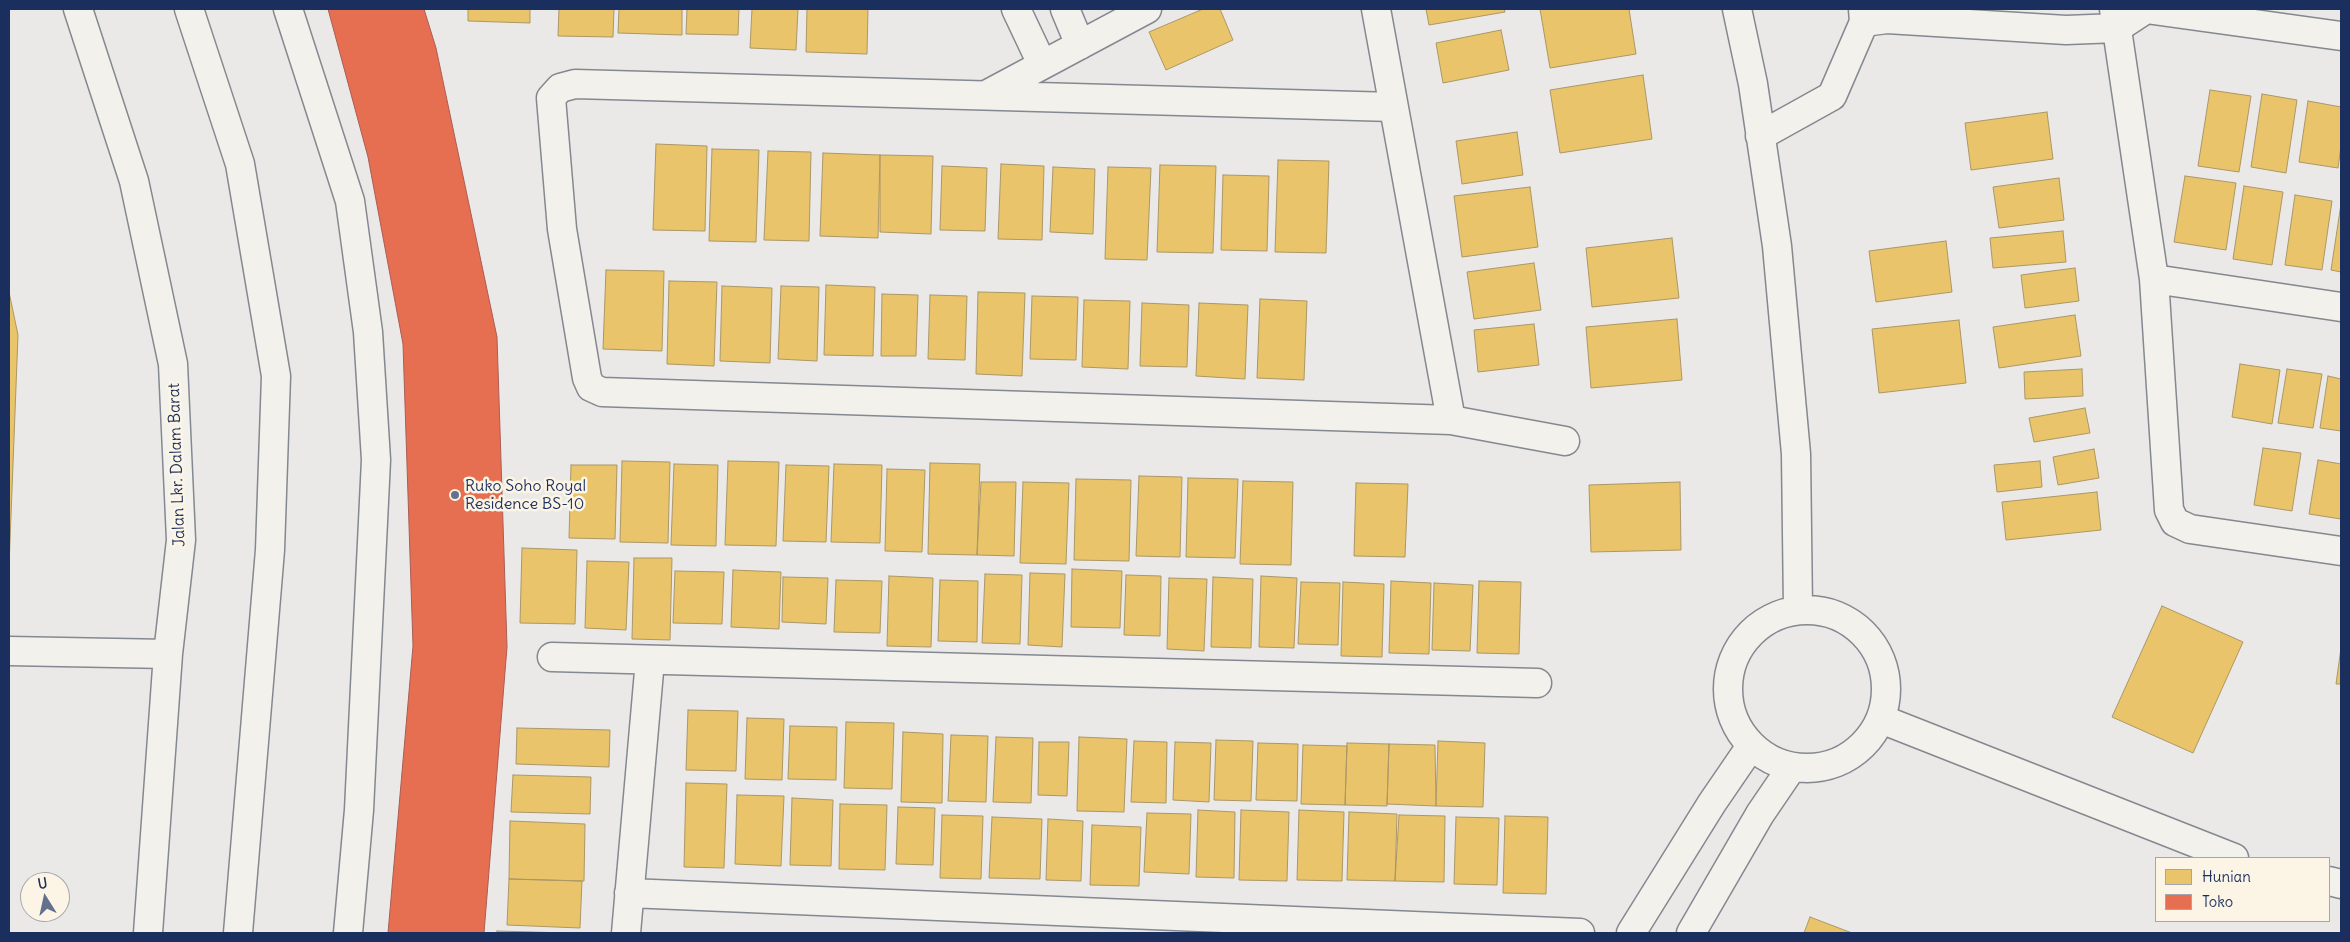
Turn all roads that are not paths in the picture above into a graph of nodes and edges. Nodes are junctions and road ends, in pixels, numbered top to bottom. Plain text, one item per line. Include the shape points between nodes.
1 (78, 9) edge
2 (190, 9) edge
3 (288, 9) edge
4 (1016, 9) edge
5 (1065, 9) edge
6 (1147, 9) edge
7 (1376, 9) edge
8 (1737, 9) edge
9 (2146, 9) edge
10 (1864, 15) edge
11 (2116, 18) edge
12 (2341, 36) edge
13 (1080, 45) junction
14 (1042, 64) junction
15 (986, 95) junction
16 (1393, 107) junction
17 (1760, 136) junction
18 (2154, 280) junction
19 (2341, 307) edge
20 (1451, 420) junction
21 (1564, 441) dead end
22 (2341, 551) edge
23 (1798, 609) junction
24 (9, 651) edge
25 (168, 654) junction
26 (552, 657) dead end
27 (650, 660) junction
28 (1537, 683) dead end
29 (1882, 719) junction
30 (1751, 746) junction
31 (1792, 767) junction
32 (2231, 857) edge
33 (629, 893) junction
34 (148, 933) edge
35 (238, 933) edge
36 (348, 933) edge
37 (626, 933) edge
38 (1572, 933) edge
39 (1631, 933) edge
40 (1691, 933) edge

1 - 25 street, Jalan Lkr. Dalam Barat via 134,180 173,364 181,540
2 - 35 street via 240,164 276,376 270,550
3 - 36 street via 350,201 368,332 376,460 359,810
4 - 14 street
5 - 13 street
6 - 13 street
7 - 16 street
8 - 17 street
9 - 11 street
9 - 12 street
10 - 11 street via 2066,30
10 - 17 street via 1832,96
11 - 18 street
13 - 14 street
14 - 15 street
15 - 16 street
15 - 20 street via 575,84 560,88 552,98 562,229 591,386 602,392
16 - 20 street
17 - 23 street via 1777,246 1796,454
18 - 19 street
18 - 22 street via 2169,510 2175,522 2190,529
20 - 21 street
23 - 29 street via 1830,612 1860,628 1880,654 1888,687
23 - 30 street via 1769,618 1746,638 1731,664 1727,693 1734,722
24 - 25 street
25 - 34 street, Jalan Lkr. Dalam Barat
26 - 27 street
27 - 28 street
27 - 33 street
29 - 31 street via 1867,742 1845,759 1820,768
29 - 32 street
30 - 31 street
30 - 39 street
31 - 40 street via 1760,814
33 - 37 street
33 - 38 street

